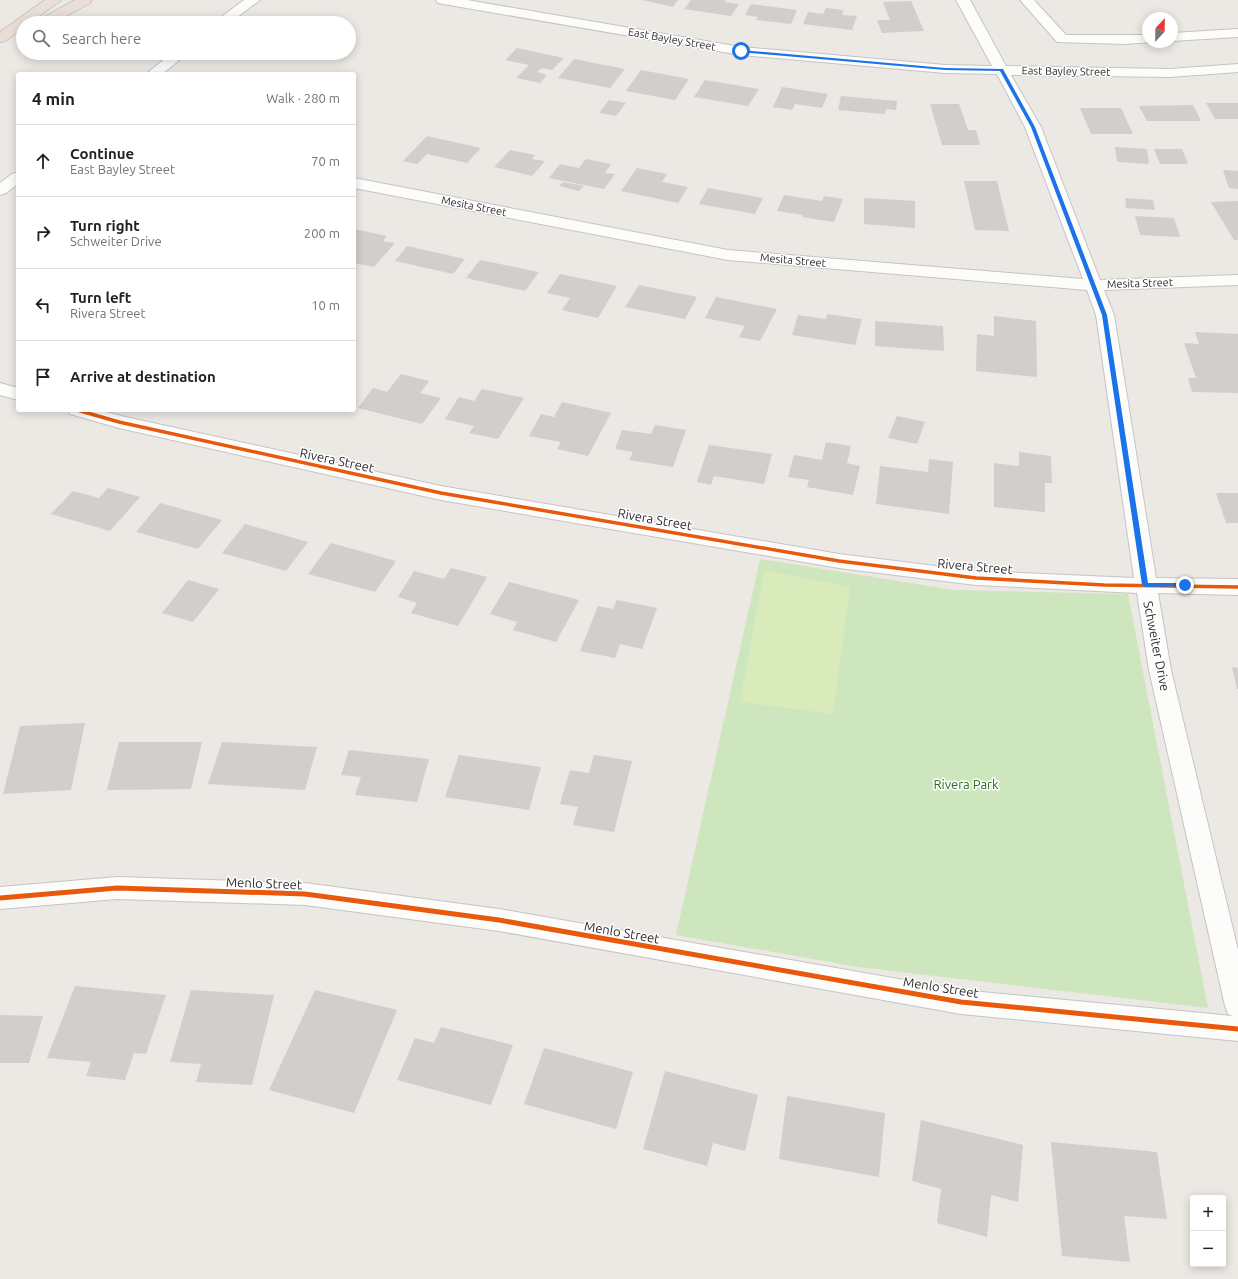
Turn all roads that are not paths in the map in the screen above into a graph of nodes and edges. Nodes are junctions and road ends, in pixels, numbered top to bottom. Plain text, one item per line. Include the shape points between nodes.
1 (54, 0) edge
2 (85, 0) edge
3 (252, 0) edge
4 (443, 0) edge
5 (963, 0) edge
6 (1027, 0) edge
7 (31, 16) edge
8 (56, 16) edge
9 (230, 16) edge
10 (16, 27) edge
11 (1238, 33) edge
12 (1178, 37) edge
13 (0, 38) edge
14 (16, 40) edge
15 (1142, 47) edge
16 (0, 49) edge
17 (1134, 57) junction
18 (172, 60) edge
19 (1238, 68) edge
20 (1002, 70) junction
21 (156, 72) edge
22 (16, 178) edge
23 (356, 183) edge
24 (0, 190) edge
25 (1238, 280) edge
26 (1093, 285) junction
27 (0, 389) edge
28 (16, 393) edge
29 (84, 412) edge
30 (1146, 585) junction
31 (1238, 587) edge
32 (0, 898) edge
33 (1238, 1006) edge
34 (1238, 1029) edge

1 - 7 highway
2 - 8 highway
3 - 9 street
4 - 20 street, East Bayley Street via 741,51 945,69
5 - 20 street, Schweiter Drive
6 - 17 street via 1062,39
10 - 13 highway
11 - 12 street
14 - 16 highway
15 - 17 street
17 - 19 street, East Bayley Street via 1170,73
17 - 20 street, East Bayley Street
18 - 21 street
20 - 26 street, Schweiter Drive via 1033,127
22 - 24 street
23 - 26 street, Mesita Street via 728,255
25 - 26 street, Mesita Street
26 - 30 street, Schweiter Drive via 1105,315
27 - 28 street
29 - 30 street, Rivera Street via 119,422 441,493 839,561 976,578
30 - 31 street, Rivera Street
30 - 33 street, Schweiter Drive via 1160,670
32 - 34 street, Menlo Street via 117,888 306,894 499,920 961,1002

